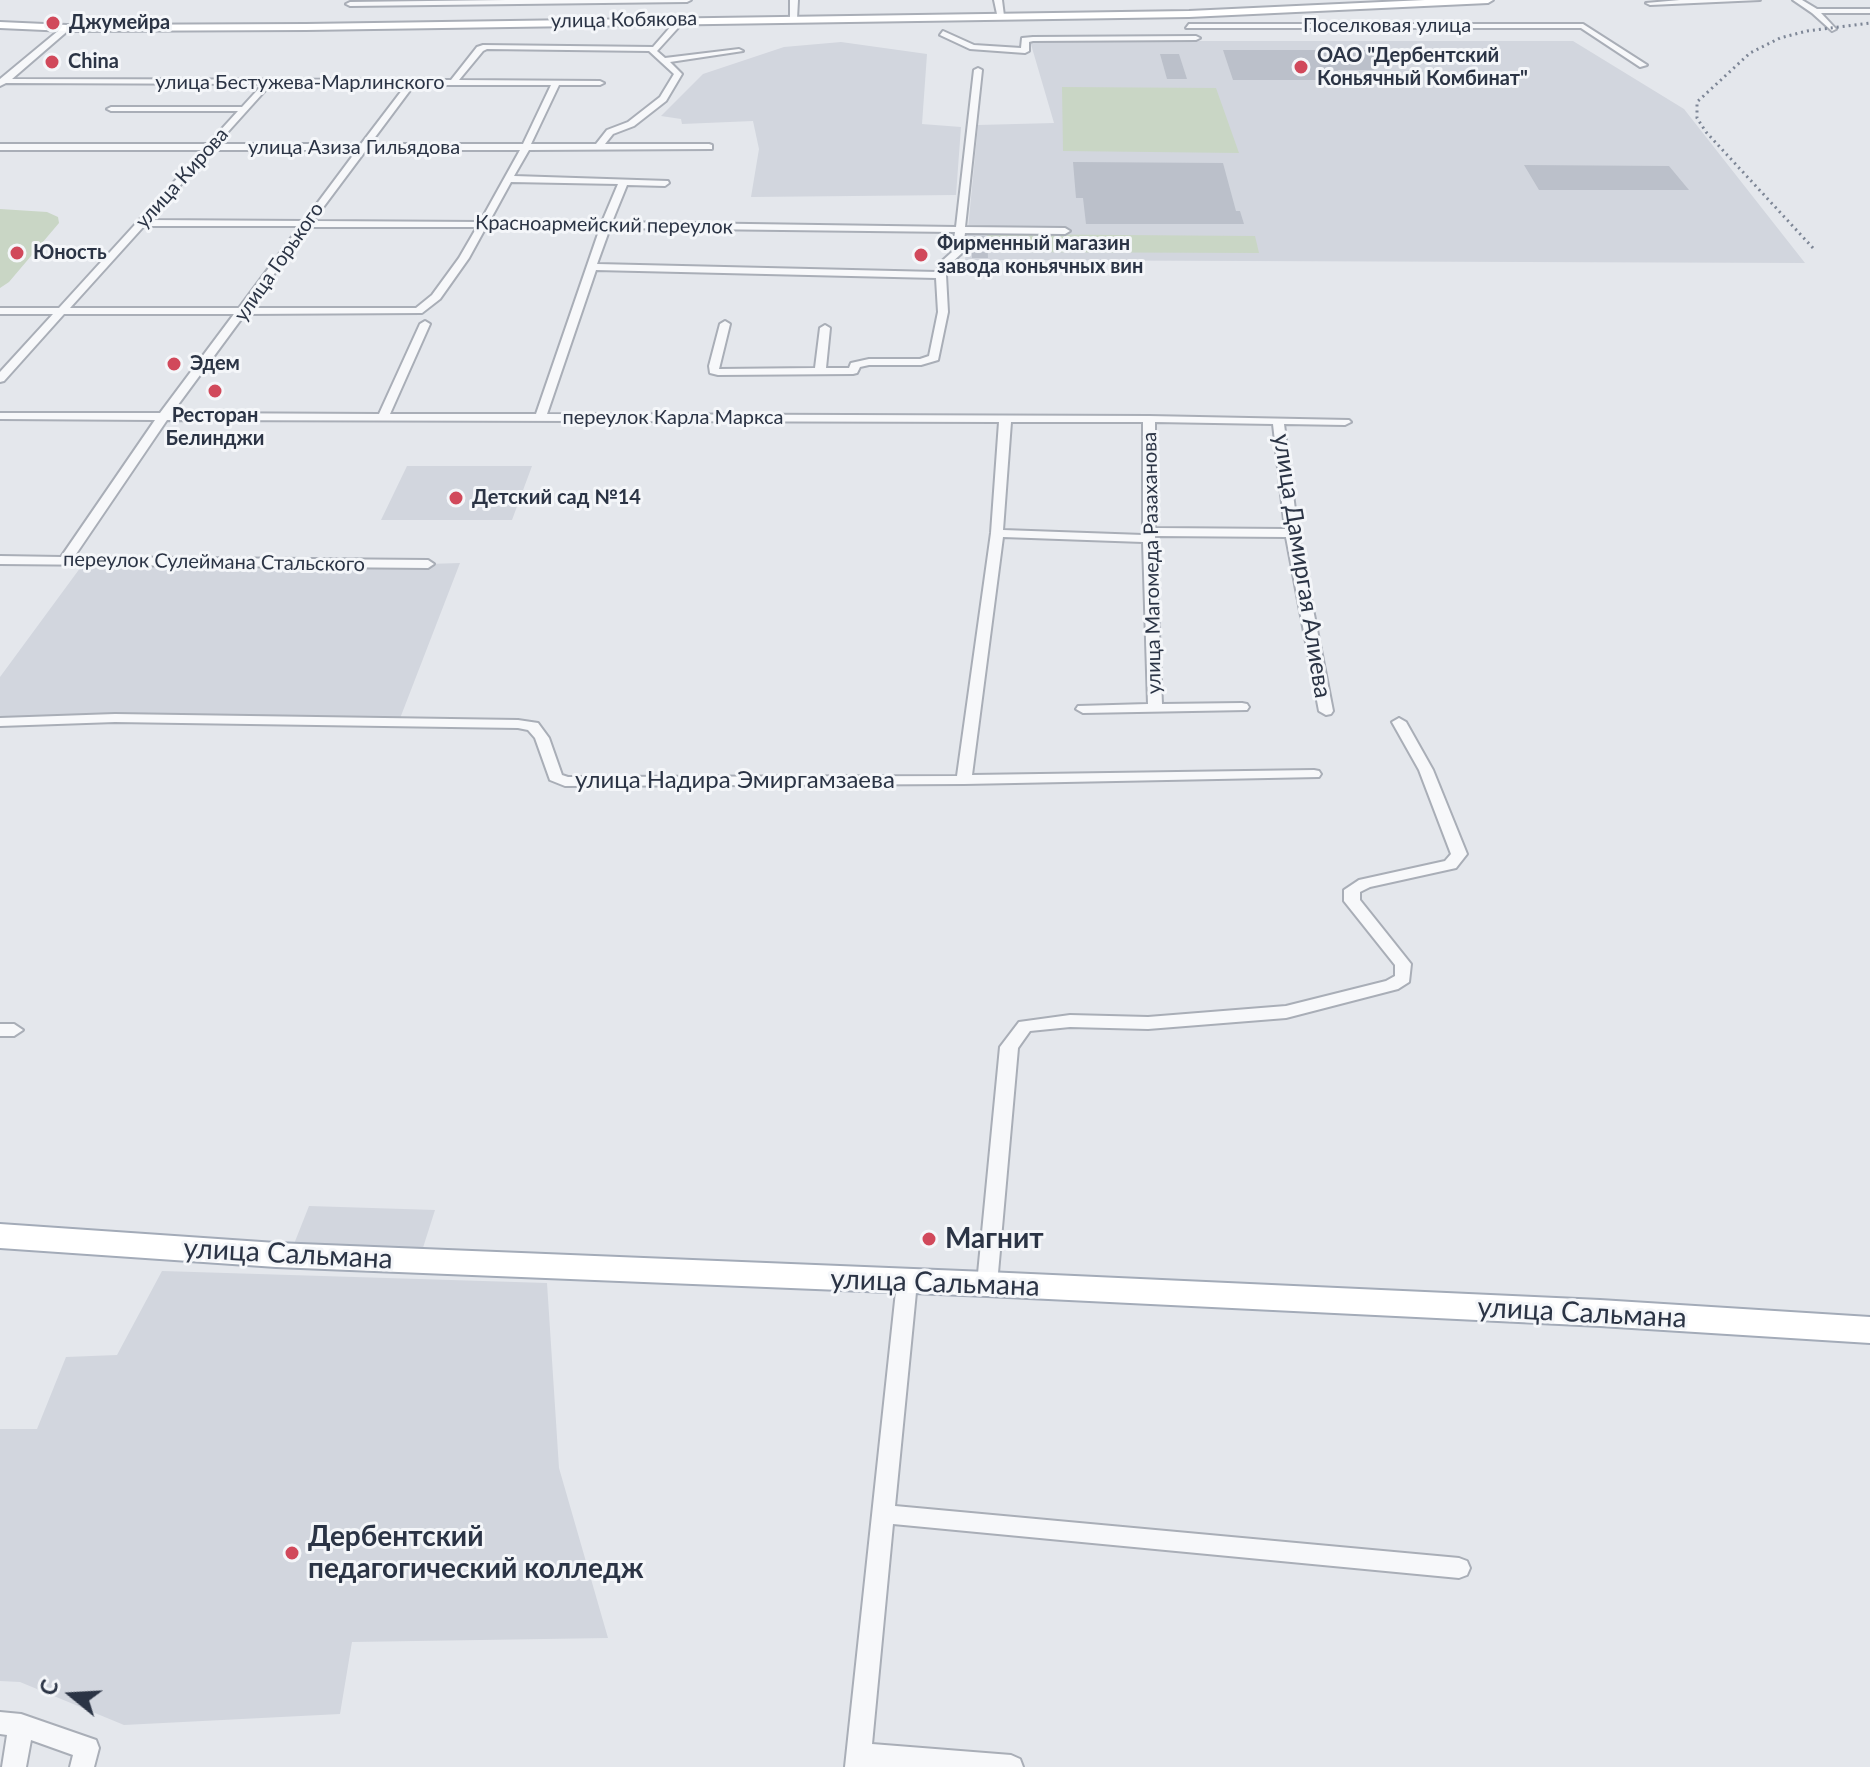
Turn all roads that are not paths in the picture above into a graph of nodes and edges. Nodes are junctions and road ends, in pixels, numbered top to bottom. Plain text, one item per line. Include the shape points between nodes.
1 (687, 0) edge
2 (794, 0) edge
3 (998, 0) edge
4 (1488, 0) edge
5 (1756, 0) edge
6 (1797, 0) edge
7 (588, 1) edge
8 (1398, 1) edge
9 (1650, 3) dead end
10 (350, 4) dead end
11 (1815, 11) junction
12 (1870, 11) edge
13 (1180, 13) junction
14 (1001, 14) junction
15 (794, 17) junction
16 (682, 19) junction
17 (582, 22) junction
18 (0, 25) edge
19 (1189, 26) junction
20 (67, 28) junction
21 (1832, 29) dead end
22 (943, 33) dead end
23 (653, 49) junction
24 (739, 51) dead end
25 (662, 61) junction
26 (1643, 65) dead end
27 (978, 70) dead end
28 (1, 83) edge
29 (268, 83) junction
30 (411, 83) junction
31 (453, 83) junction
32 (556, 83) junction
33 (600, 83) dead end
34 (111, 109) dead end
35 (244, 109) junction
36 (0, 147) edge
37 (709, 147) dead end
38 (209, 148) junction
39 (362, 148) junction
40 (598, 148) junction
41 (525, 149) junction
42 (509, 179) junction
43 (665, 183) dead end
44 (623, 184) junction
45 (306, 222) junction
46 (142, 223) junction
47 (484, 224) junction
48 (606, 225) junction
49 (960, 231) junction
50 (1065, 231) dead end
51 (591, 267) junction
52 (941, 275) junction
53 (0, 311) edge
54 (61, 311) junction
55 (244, 312) junction
56 (425, 324) dead end
57 (725, 324) dead end
58 (825, 328) dead end
59 (820, 371) junction
60 (0, 379) edge
61 (0, 416) edge
62 (163, 417) junction
63 (383, 417) junction
64 (540, 418) junction
65 (1149, 419) junction
66 (1005, 420) junction
67 (1278, 420) junction
68 (1345, 422) dead end
69 (997, 533) junction
70 (1292, 533) junction
71 (1149, 535) junction
72 (0, 560) edge
73 (65, 560) junction
74 (428, 564) dead end
75 (1155, 707) junction
76 (1242, 707) dead end
77 (1083, 709) dead end
78 (1326, 711) dead end
79 (0, 722) edge
80 (1399, 722) dead end
81 (1314, 774) dead end
82 (964, 780) junction
83 (0, 1236) edge
84 (907, 1282) junction
85 (987, 1284) junction
86 (1870, 1330) edge
87 (883, 1514) junction
88 (1459, 1568) dead end
89 (10, 1724) edge
90 (858, 1761) edge
91 (14, 1767) edge
92 (82, 1767) edge
93 (1011, 1767) edge

1 - 7 street
2 - 15 street
3 - 14 street
4 - 8 street, улица Кобякова
5 - 9 street
6 - 11 street
7 - 10 street
7 - 17 street
8 - 13 street, улица Кобякова
11 - 12 street
11 - 21 street
13 - 14 street, улица Кобякова
13 - 19 street
14 - 15 street, улица Кобякова
15 - 16 street, улица Кобякова
16 - 17 street, улица Кобякова
16 - 23 street
17 - 20 street, улица Кобякова
18 - 20 street, улица Кобякова
19 - 22 street via 1196,38 1033,39 1025,40 1025,51 973,47
19 - 26 street, Поселковая улица via 1584,27
20 - 28 street
23 - 25 street
23 - 31 street via 486,47
24 - 25 street
25 - 40 street via 678,74 663,99 631,124 610,132
27 - 49 street
28 - 29 street, улица Бестужева-Марлинского
29 - 30 street, улица Бестужева-Марлинского
29 - 35 street, улица Кирова
30 - 31 street, улица Бестужева-Марлинского
30 - 39 street, улица Горького
31 - 32 street, улица Бестужева-Марлинского
32 - 33 street, улица Бестужева-Марлинского
32 - 41 street
34 - 35 street
35 - 38 street, улица Кирова
36 - 38 street, улица Азиза Гильядова
37 - 40 street, улица Азиза Гильядова
38 - 39 street, улица Азиза Гильядова
38 - 46 street, улица Кирова
39 - 41 street, улица Азиза Гильядова
39 - 45 street, улица Горького
40 - 41 street, улица Азиза Гильядова
41 - 42 street
42 - 44 street
42 - 47 street
43 - 44 street
44 - 48 street
45 - 46 street, Красноармейский переулок
45 - 47 street, Красноармейский переулок
45 - 55 street, улица Горького
46 - 54 street, улица Кирова
47 - 48 street, Красноармейский переулок
47 - 55 street via 436,297 418,311
48 - 49 street, Красноармейский переулок
48 - 51 street
49 - 50 street, Красноармейский переулок
49 - 52 street via 957,253 944,264
51 - 52 street, Красноармейский переулок
51 - 64 street
52 - 59 street via 943,312 934,358
53 - 54 street
54 - 55 street
54 - 60 street, улица Кирова
55 - 62 street, улица Горького
56 - 63 street
57 - 59 street via 714,371
58 - 59 street
61 - 62 street, переулок Карла Маркса
62 - 63 street, переулок Карла Маркса
62 - 73 street, улица Горького
63 - 64 street, переулок Карла Маркса
64 - 66 street, переулок Карла Маркса
65 - 66 street, переулок Карла Маркса
65 - 67 street, переулок Карла Маркса
65 - 71 street, улица Магомеда Разаханова
66 - 69 street
67 - 68 street, переулок Карла Маркса
67 - 70 street, улица Дамиргая Алиева
69 - 71 street
69 - 82 street
70 - 71 street
70 - 78 street, улица Дамиргая Алиева
71 - 75 street, улица Магомеда Разаханова
72 - 73 street, переулок Сулеймана Стальского
73 - 74 street, переулок Сулеймана Стальского
75 - 76 street
75 - 77 street
79 - 82 street, улица Надира Эмиргамзаева via 115,718 518,724 533,726 555,777 565,782
80 - 85 street via 1426,770 1459,854 1450,865 1352,890 1352,901 1403,964 1403,978 1286,1012 1025,1026 1009,1047
81 - 82 street, улица Надира Эмиргамзаева
83 - 84 main road, улица Сальмана via 276,1255
84 - 85 main road, улица Сальмана
84 - 87 street
85 - 86 main road, улица Сальмана
87 - 88 street
87 - 90 street
89 - 91 street
89 - 92 street via 87,1748
90 - 93 street

